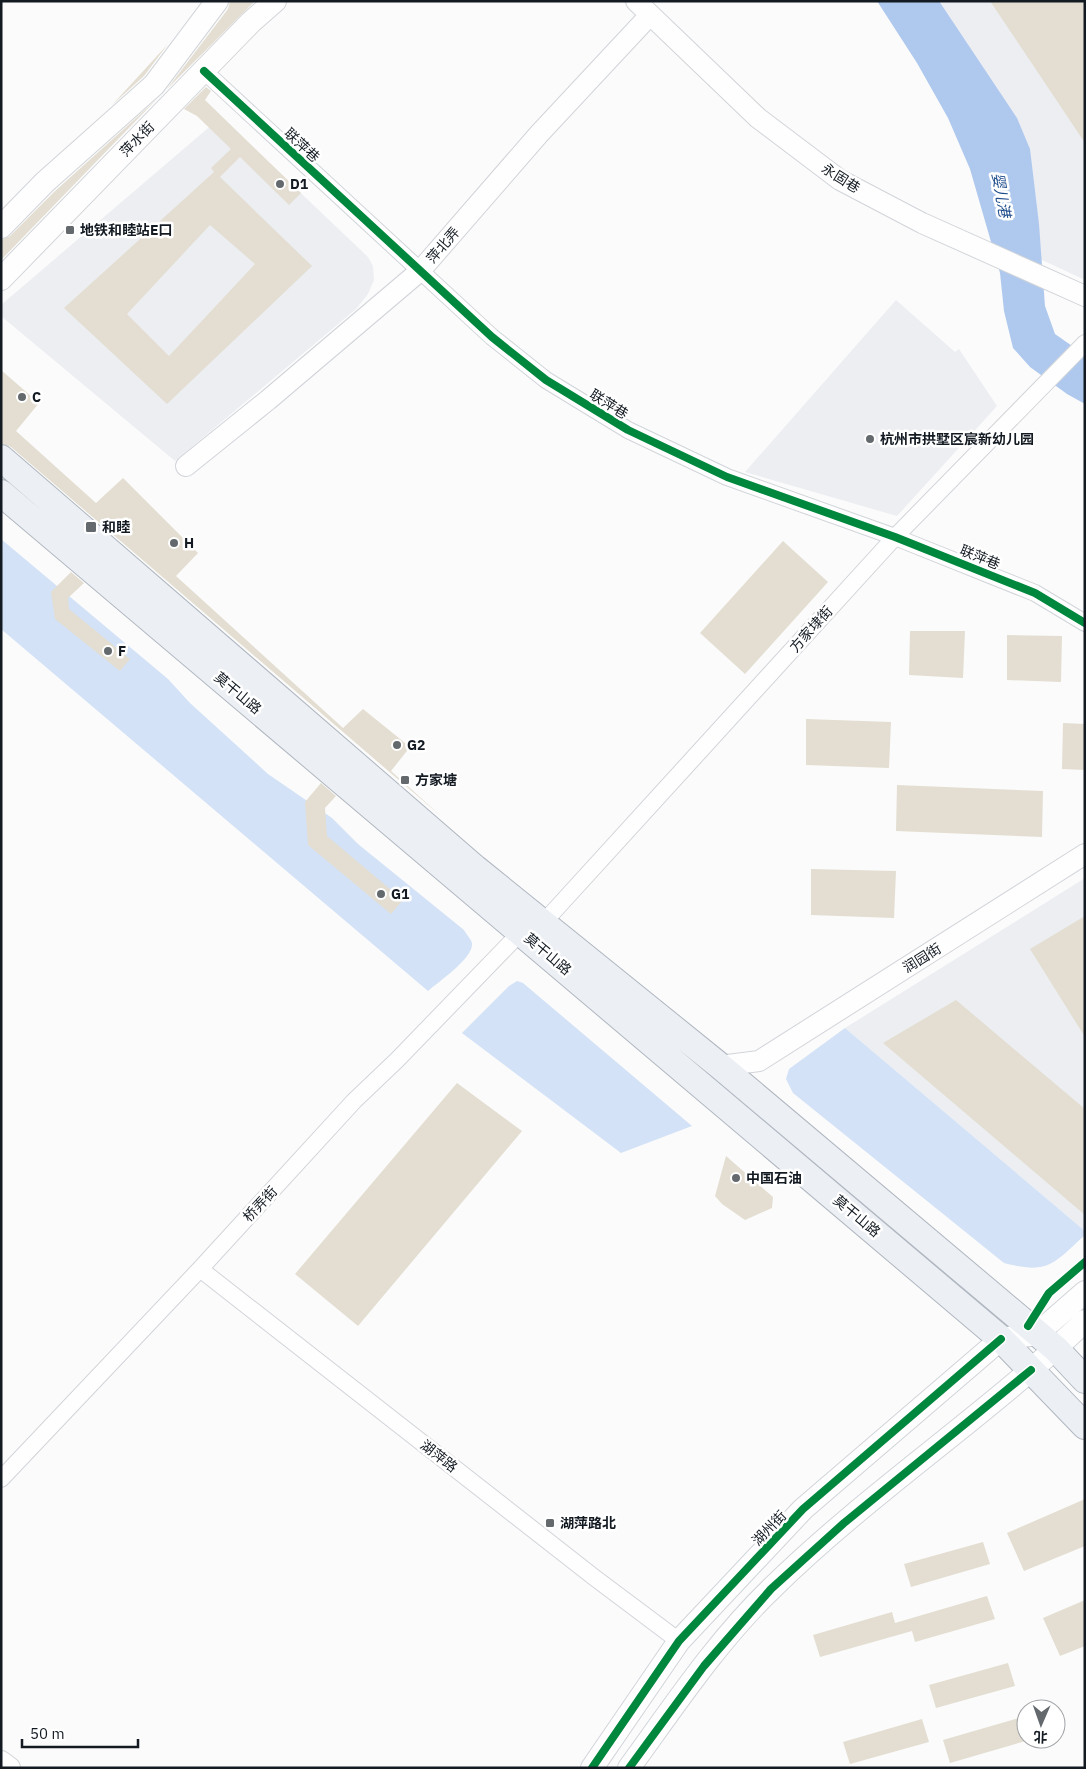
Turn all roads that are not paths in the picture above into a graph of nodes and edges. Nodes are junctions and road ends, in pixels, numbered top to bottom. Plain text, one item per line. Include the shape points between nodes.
1 (217, 1) edge
2 (275, 1) edge
3 (643, 8) edge
4 (204, 71) junction
5 (1, 227) edge
6 (420, 271) junction
7 (1, 279) edge
8 (1085, 296) edge
9 (1085, 343) edge
10 (1, 458) edge
11 (186, 466) dead end
12 (1, 493) edge
13 (895, 537) junction
14 (1085, 623) edge
15 (1085, 854) edge
16 (532, 927) junction
17 (759, 1061) junction
18 (720, 1066) junction
19 (757, 1097) junction
20 (200, 1269) junction
21 (1085, 1292) edge
22 (1085, 1321) edge
23 (1001, 1338) junction
24 (1046, 1342) junction
25 (1032, 1370) junction
26 (1085, 1380) edge
27 (1085, 1426) edge
28 (1, 1479) edge
29 (679, 1641) junction
30 (1, 1762) edge
31 (9, 1768) edge
32 (592, 1768) edge
33 (629, 1768) edge

1 - 5 main road, 萍水街 via 154,86 46,182
2 - 4 main road, 萍水街
3 - 6 street, 萍北弄
3 - 8 street, 永固巷 via 758,118 840,180 922,223
4 - 6 street, 联萍巷
4 - 7 main road, 萍水街
6 - 11 street, 萍北弄
6 - 13 street, 联萍巷 via 492,337 546,380 628,430 727,477
9 - 13 street, 方家埭街
10 - 16 main road, 莫干山路 via 475,868
12 - 16 main road, 莫干山路
13 - 14 street, 联萍巷 via 1035,592
13 - 16 street, 方家埭街
15 - 17 street, 润园街
16 - 18 main road, 莫干山路
16 - 20 street, 桥弄街 via 354,1101
16 - 23 main road, 莫干山路
17 - 18 street, 润园街
17 - 19 street
18 - 19 main road, 莫干山路
19 - 24 main road, 莫干山路
20 - 28 street, 桥弄街
20 - 29 street, 湖萍路
21 - 24 main road
22 - 24 main road
23 - 24 main road
23 - 25 main road, 莫干山路
23 - 29 main road, 湖州街 via 804,1510
24 - 25 main road
24 - 26 main road, 莫干山路
25 - 27 main road, 莫干山路
25 - 33 main road via 844,1522 771,1589 704,1666
29 - 32 main road, 湖州街
30 - 31 main road

